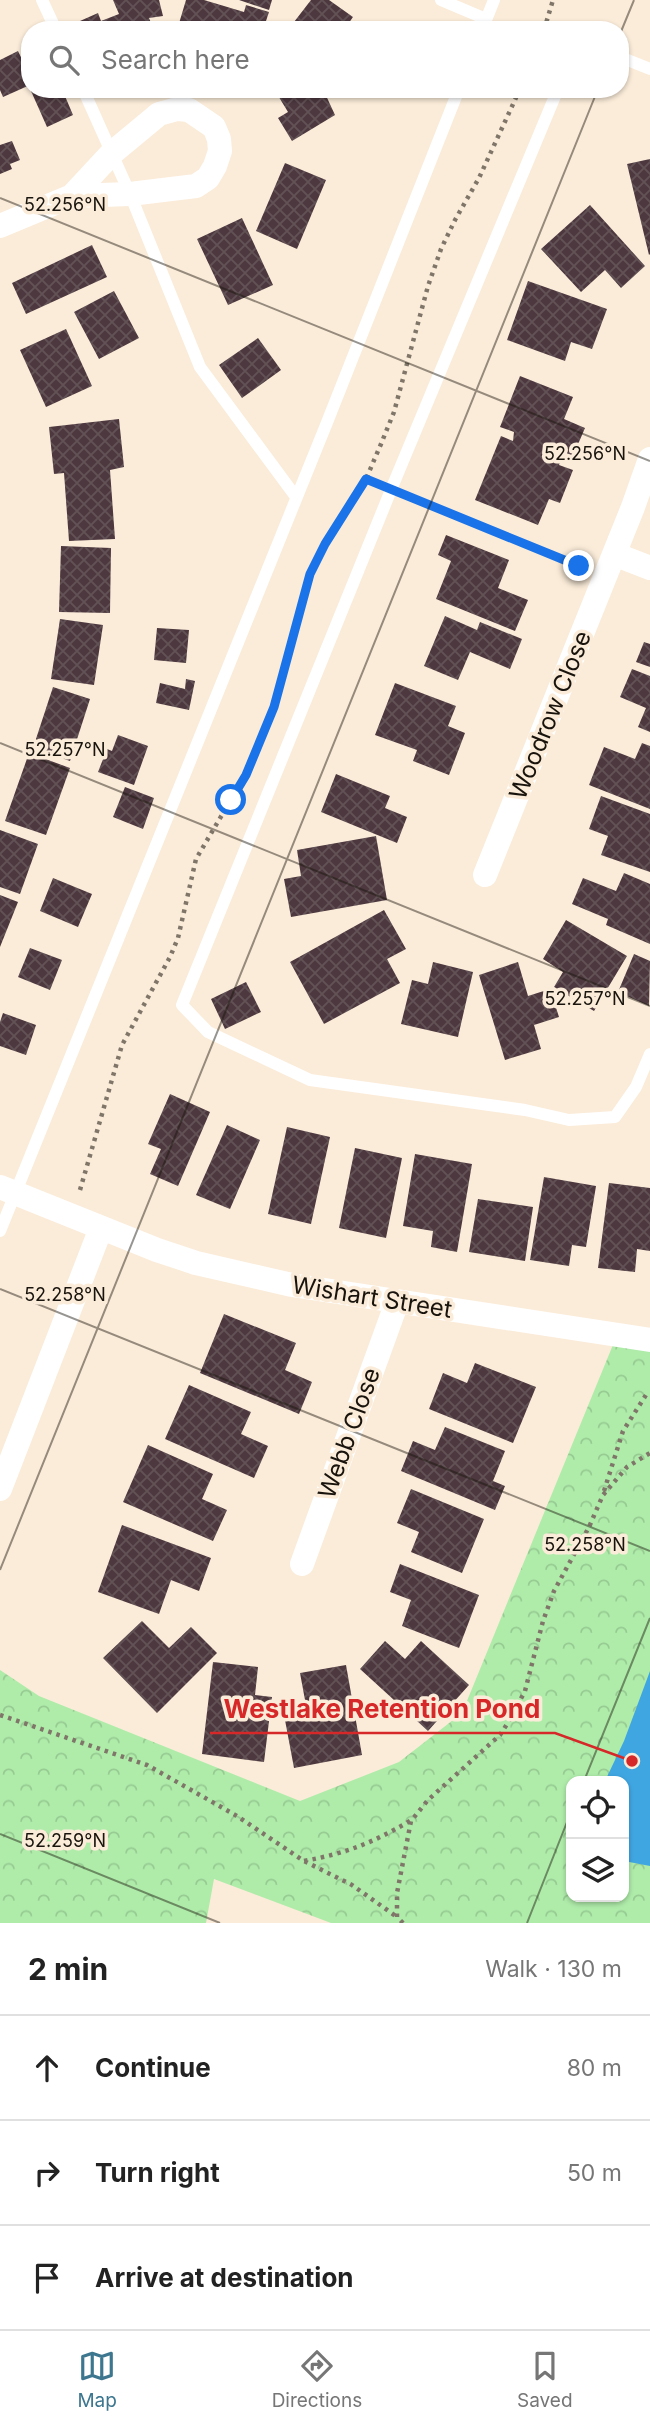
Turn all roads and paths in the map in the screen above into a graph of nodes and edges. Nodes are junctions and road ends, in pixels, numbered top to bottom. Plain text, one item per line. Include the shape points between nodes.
1 (42, 0) edge
2 (441, 0) edge
3 (494, 0) edge
4 (553, 0) edge
5 (52, 21) edge
6 (479, 21) edge
7 (485, 21) edge
8 (547, 21) edge
9 (629, 61) edge
10 (650, 69) edge
11 (87, 98) edge
12 (454, 98) edge
13 (516, 98) edge
14 (554, 98) edge
15 (112, 153) junction
16 (130, 194) junction
17 (72, 197) junction
18 (0, 226) edge
19 (650, 459) edge
20 (366, 479) junction
21 (391, 490) junction
22 (296, 497) junction
23 (642, 511) edge
24 (614, 554) junction
25 (579, 566) dead end
26 (650, 568) edge
27 (485, 875) dead end
28 (650, 1054) edge
29 (80, 1189) dead end
30 (8, 1190) edge
31 (101, 1228) junction
32 (0, 1231) edge
33 (397, 1302) junction
34 (650, 1340) edge
35 (650, 1396) edge
36 (650, 1453) edge
37 (0, 1489) edge
38 (603, 1495) junction
39 (302, 1564) dead end
40 (0, 1714) edge
41 (411, 1821) junction
42 (303, 1861) junction
43 (397, 1917) junction
44 (403, 1923) edge

1 - 5 lane
2 - 6 lane
3 - 7 lane
4 - 8 path
9 - 10 lane
11 - 15 lane
12 - 22 lane
13 - 20 path via 441,248 394,412
14 - 21 lane
15 - 16 lane
15 - 16 street via 159,114 177,109 189,110 214,127 220,151 208,178 196,186
15 - 17 street
16 - 17 street
16 - 22 lane via 200,368
17 - 18 street
19 - 23 street, Woodrow Close
20 - 21 path
20 - 29 path via 310,574 274,707 246,775 196,859 178,938 122,1045
21 - 25 path
21 - 28 lane via 183,1005 208,1032 310,1080 569,1120 615,1117 636,1087
22 - 30 lane
23 - 24 street, Woodrow Close
24 - 26 street
24 - 27 street, Woodrow Close
30 - 31 street, Wishart Street
30 - 32 lane
31 - 33 street, Wishart Street via 196,1263
31 - 37 street
33 - 34 street, Wishart Street
33 - 39 street, Webb Close
35 - 38 path via 646,1395 623,1431
36 - 38 path via 627,1467
38 - 41 path via 548,1608 518,1706 499,1735
40 - 42 path via 147,1765 237,1816
41 - 42 path via 350,1851
41 - 43 path
42 - 43 path via 352,1885
43 - 44 path

